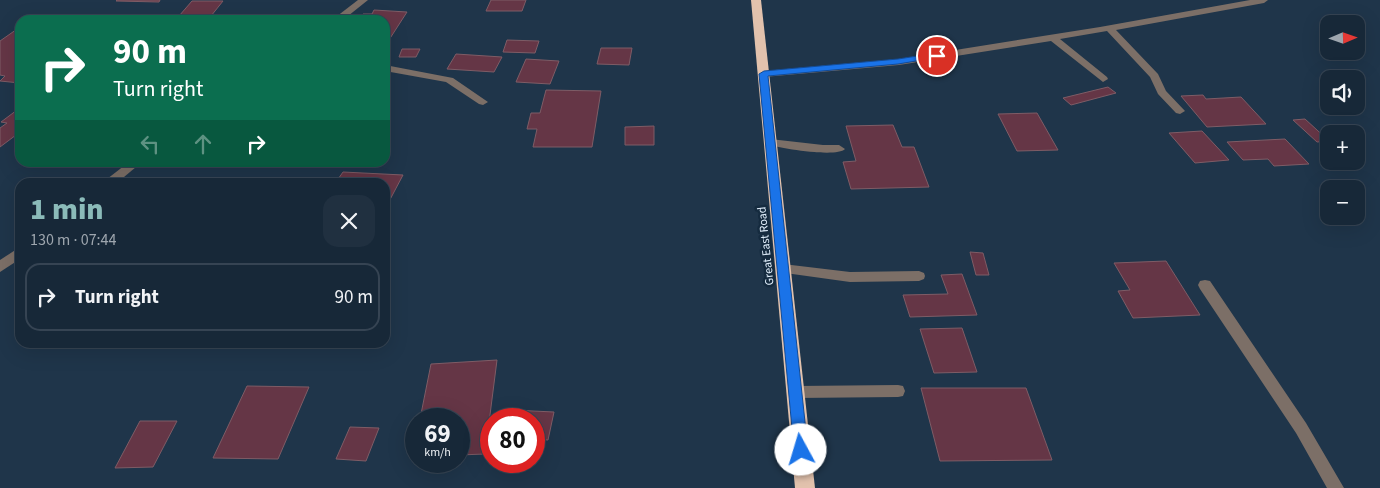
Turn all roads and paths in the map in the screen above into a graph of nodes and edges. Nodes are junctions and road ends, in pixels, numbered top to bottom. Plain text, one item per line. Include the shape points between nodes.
1 (364, 0) edge
2 (756, 0) edge
3 (1261, 0) edge
4 (343, 15) edge
5 (1109, 28) junction
6 (1052, 37) junction
7 (390, 69) edge
8 (764, 74) junction
9 (1103, 79) dead end
10 (483, 102) dead end
11 (1180, 111) dead end
12 (770, 142) junction
13 (839, 149) dead end
14 (130, 167) edge
15 (116, 178) edge
16 (15, 256) edge
17 (0, 267) edge
18 (783, 269) junction
19 (919, 276) dead end
20 (1205, 285) dead end
21 (898, 391) dead end
22 (796, 392) junction
23 (805, 488) edge
24 (1336, 488) edge

1 - 4 street
2 - 8 highway, Great East Road
3 - 5 street
5 - 6 street
5 - 11 street via 1154,76 1162,92
6 - 8 street via 898,62
6 - 9 street
7 - 10 street via 449,80
8 - 12 highway, Great East Road
12 - 13 street
12 - 18 highway, Great East Road
14 - 15 street
16 - 17 street
18 - 19 street via 850,277
18 - 22 highway, Great East Road
20 - 24 street via 1301,428
21 - 22 street
22 - 23 highway, Great East Road

